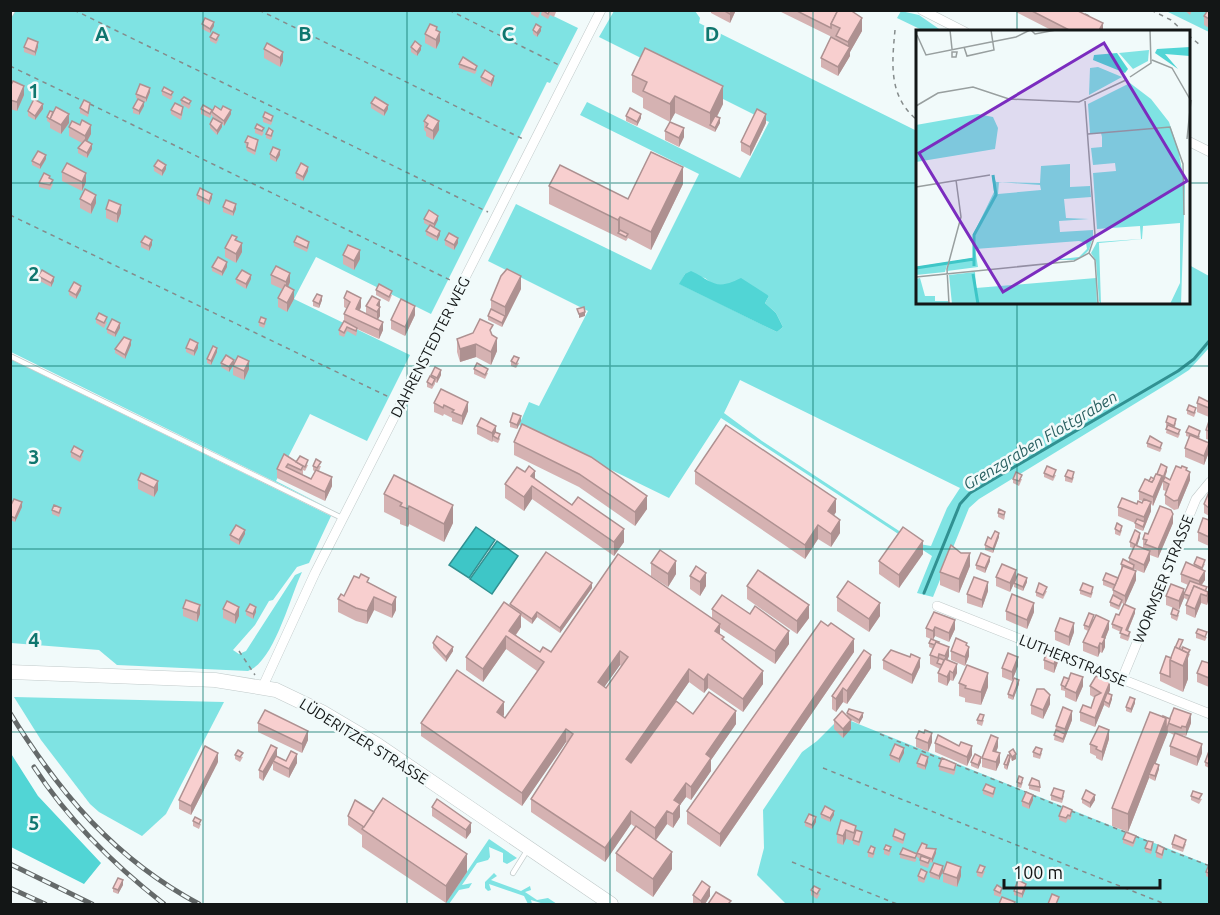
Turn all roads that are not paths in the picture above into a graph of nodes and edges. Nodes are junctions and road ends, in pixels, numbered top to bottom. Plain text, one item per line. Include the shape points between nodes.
1 (13, 10) edge
2 (601, 10) edge
3 (922, 10) edge
4 (10, 15) edge
5 (961, 30) edge
6 (1190, 142) edge
7 (1209, 152) edge
8 (10, 356) edge
9 (1209, 482) edge
10 (344, 519) junction
11 (937, 606) dead end
12 (10, 672) edge
13 (1122, 679) junction
14 (259, 681) junction
15 (1209, 714) edge
16 (528, 849) junction
17 (513, 873) dead end
18 (610, 904) edge

1 - 4 lane
2 - 10 street, DAHRENSTEDTER WEG
3 - 5 street
6 - 7 street
8 - 10 lane
9 - 13 street, WORMSER STRASSE via 1196,499
10 - 14 street, DAHRENSTEDTER WEG
11 - 13 street, LUTHERSTRASSE
12 - 14 main road, LÜDERITZER STRASSE
13 - 15 street, LUTHERSTRASSE
14 - 16 main road, LÜDERITZER STRASSE via 350,728
16 - 17 lane
16 - 18 main road, LÜDERITZER STRASSE

